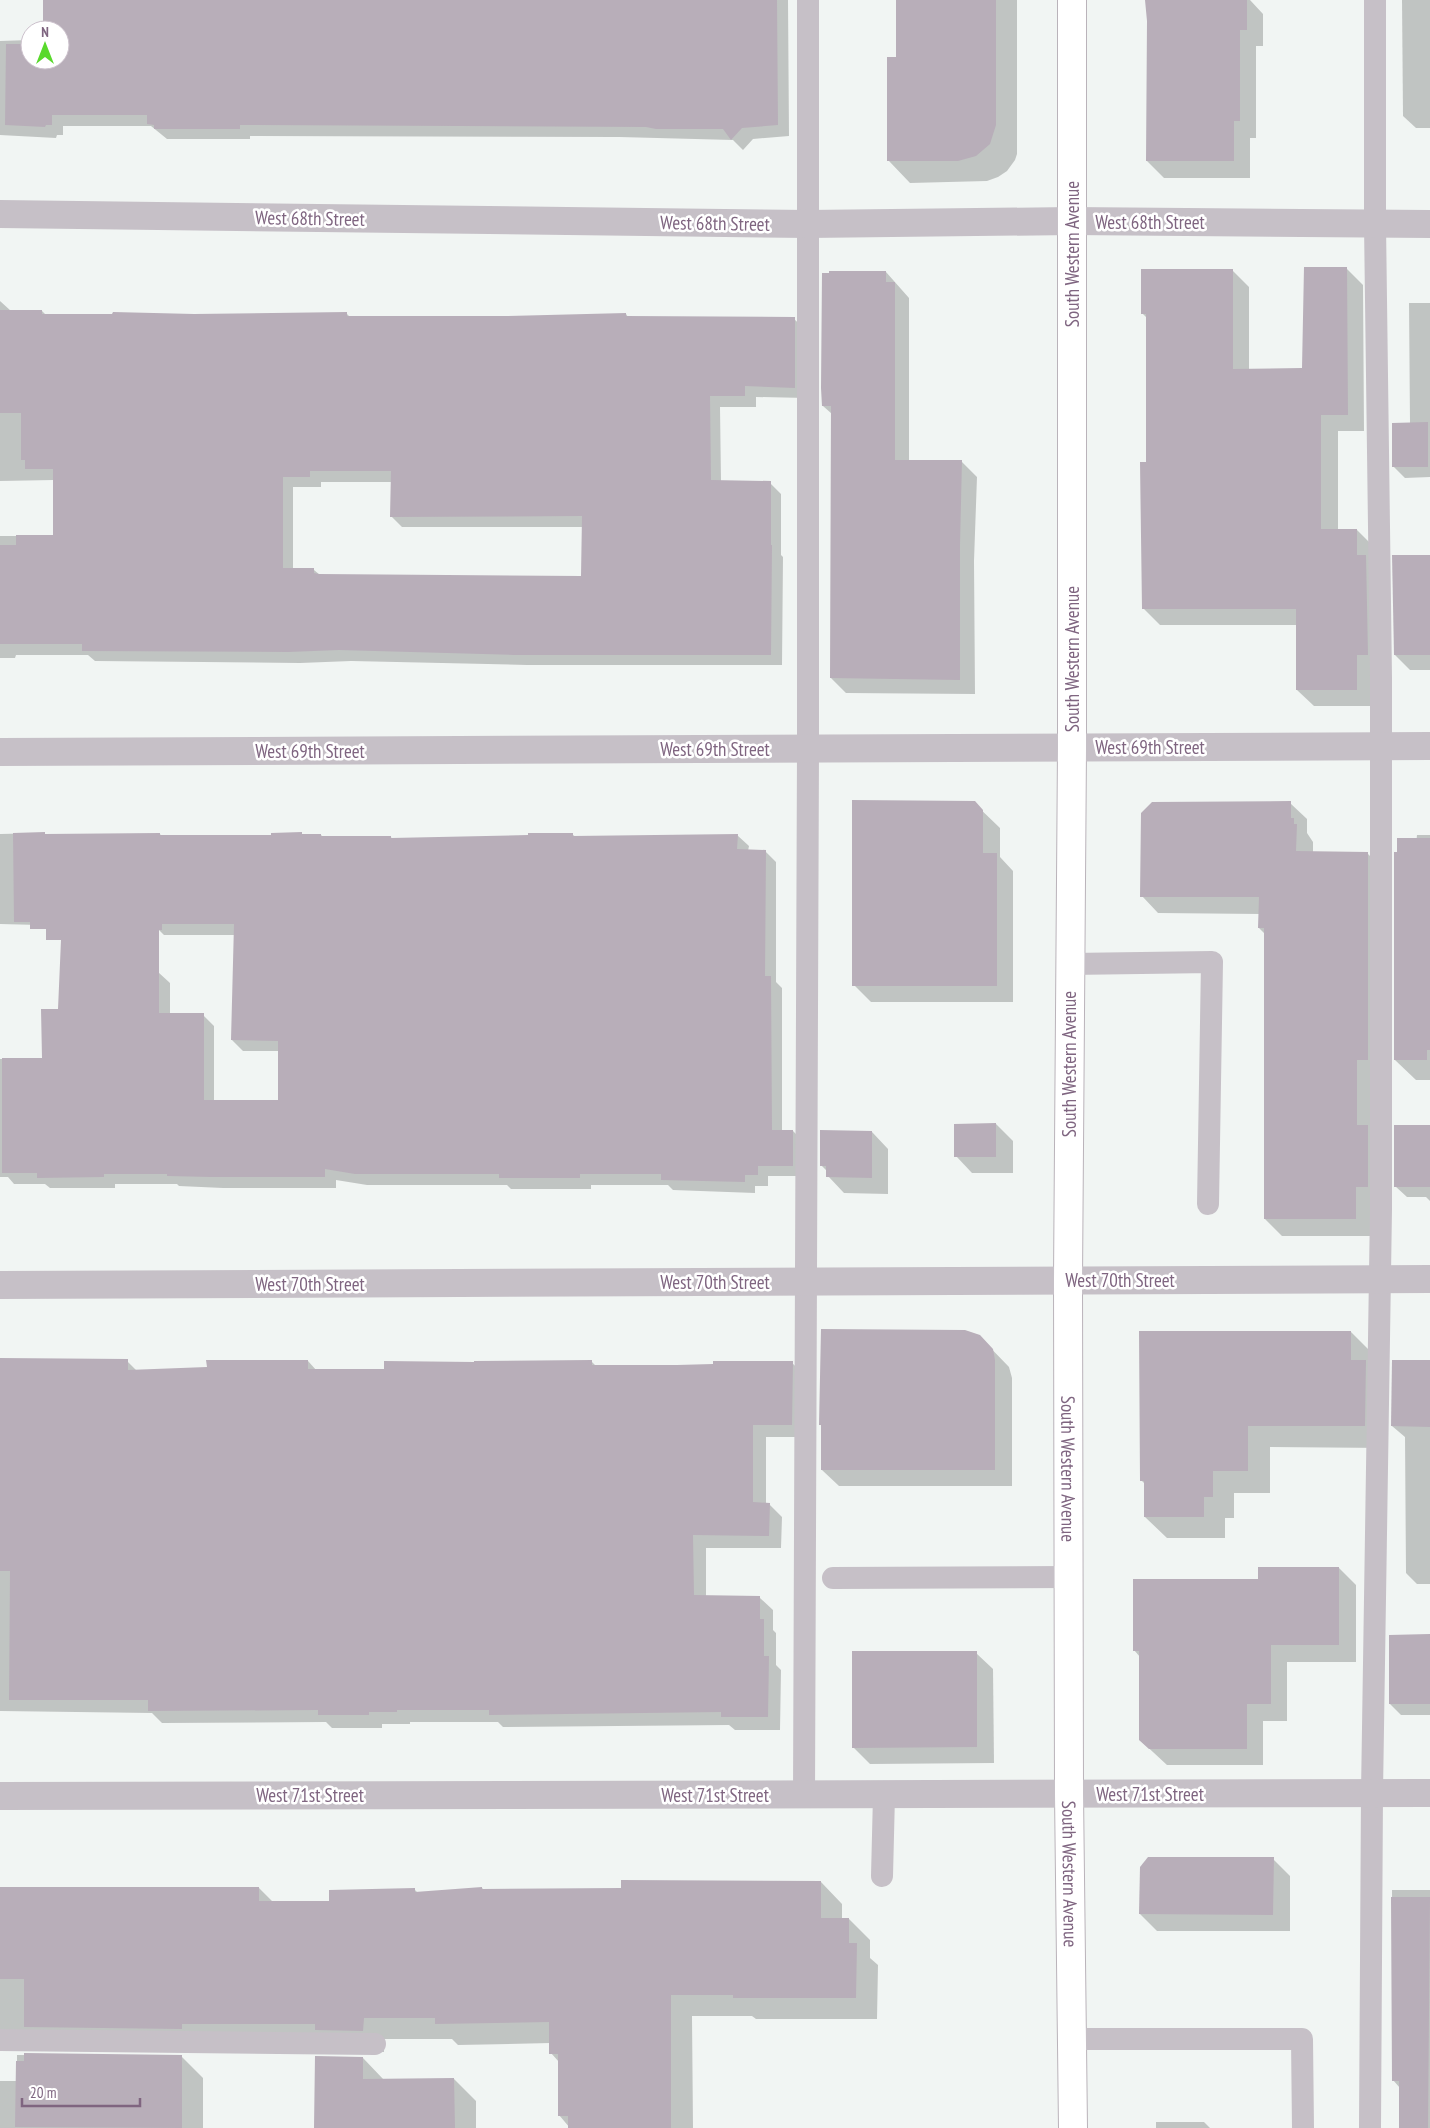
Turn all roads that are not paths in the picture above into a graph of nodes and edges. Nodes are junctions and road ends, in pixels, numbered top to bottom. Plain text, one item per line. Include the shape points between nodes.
1 (808, 0) edge
2 (1072, 0) edge
3 (1375, 0) edge
4 (0, 214) edge
5 (1072, 222) junction
6 (808, 224) junction
7 (1375, 224) junction
8 (1430, 224) edge
9 (1381, 746) junction
10 (1430, 746) edge
11 (1072, 748) junction
12 (808, 749) junction
13 (0, 752) edge
14 (1070, 964) junction
15 (1208, 1204) dead end
16 (1381, 1279) junction
17 (1430, 1279) edge
18 (1068, 1280) junction
19 (806, 1282) junction
20 (0, 1285) edge
21 (1069, 1577) junction
22 (833, 1578) dead end
23 (1372, 1793) junction
24 (1430, 1793) edge
25 (1069, 1794) junction
26 (804, 1795) junction
27 (884, 1795) junction
28 (0, 1796) edge
29 (882, 1876) dead end
30 (1072, 2039) junction
31 (0, 2040) edge
32 (376, 2044) dead end
33 (1073, 2128) edge
34 (1303, 2128) edge
35 (1370, 2128) edge

1 - 6 lane
2 - 5 main road, South Western Avenue
3 - 7 lane
4 - 6 street, West 68th Street
5 - 6 street, West 68th Street
5 - 7 street, West 68th Street
5 - 11 main road, South Western Avenue
6 - 12 lane
7 - 8 street, West 68th Street
7 - 9 lane
9 - 10 street, West 69th Street
9 - 11 street, West 69th Street
9 - 16 lane
11 - 12 street, West 69th Street
11 - 14 main road, South Western Avenue
12 - 13 street, West 69th Street
12 - 19 lane
14 - 15 lane via 1212,962
14 - 18 main road, South Western Avenue
16 - 17 street, West 70th Street
16 - 18 street, West 70th Street
16 - 23 lane
18 - 19 street, West 70th Street
18 - 21 main road, South Western Avenue
19 - 20 street, West 70th Street
19 - 26 lane
21 - 22 lane
21 - 25 main road, South Western Avenue
23 - 24 street, West 71st Street
23 - 25 street, West 71st Street
23 - 35 lane
25 - 27 street, West 71st Street
25 - 30 main road, South Western Avenue
26 - 27 street, West 71st Street
26 - 28 street, West 71st Street
27 - 29 lane
30 - 33 main road, South Western Avenue
30 - 34 lane via 1302,2039
31 - 32 lane

